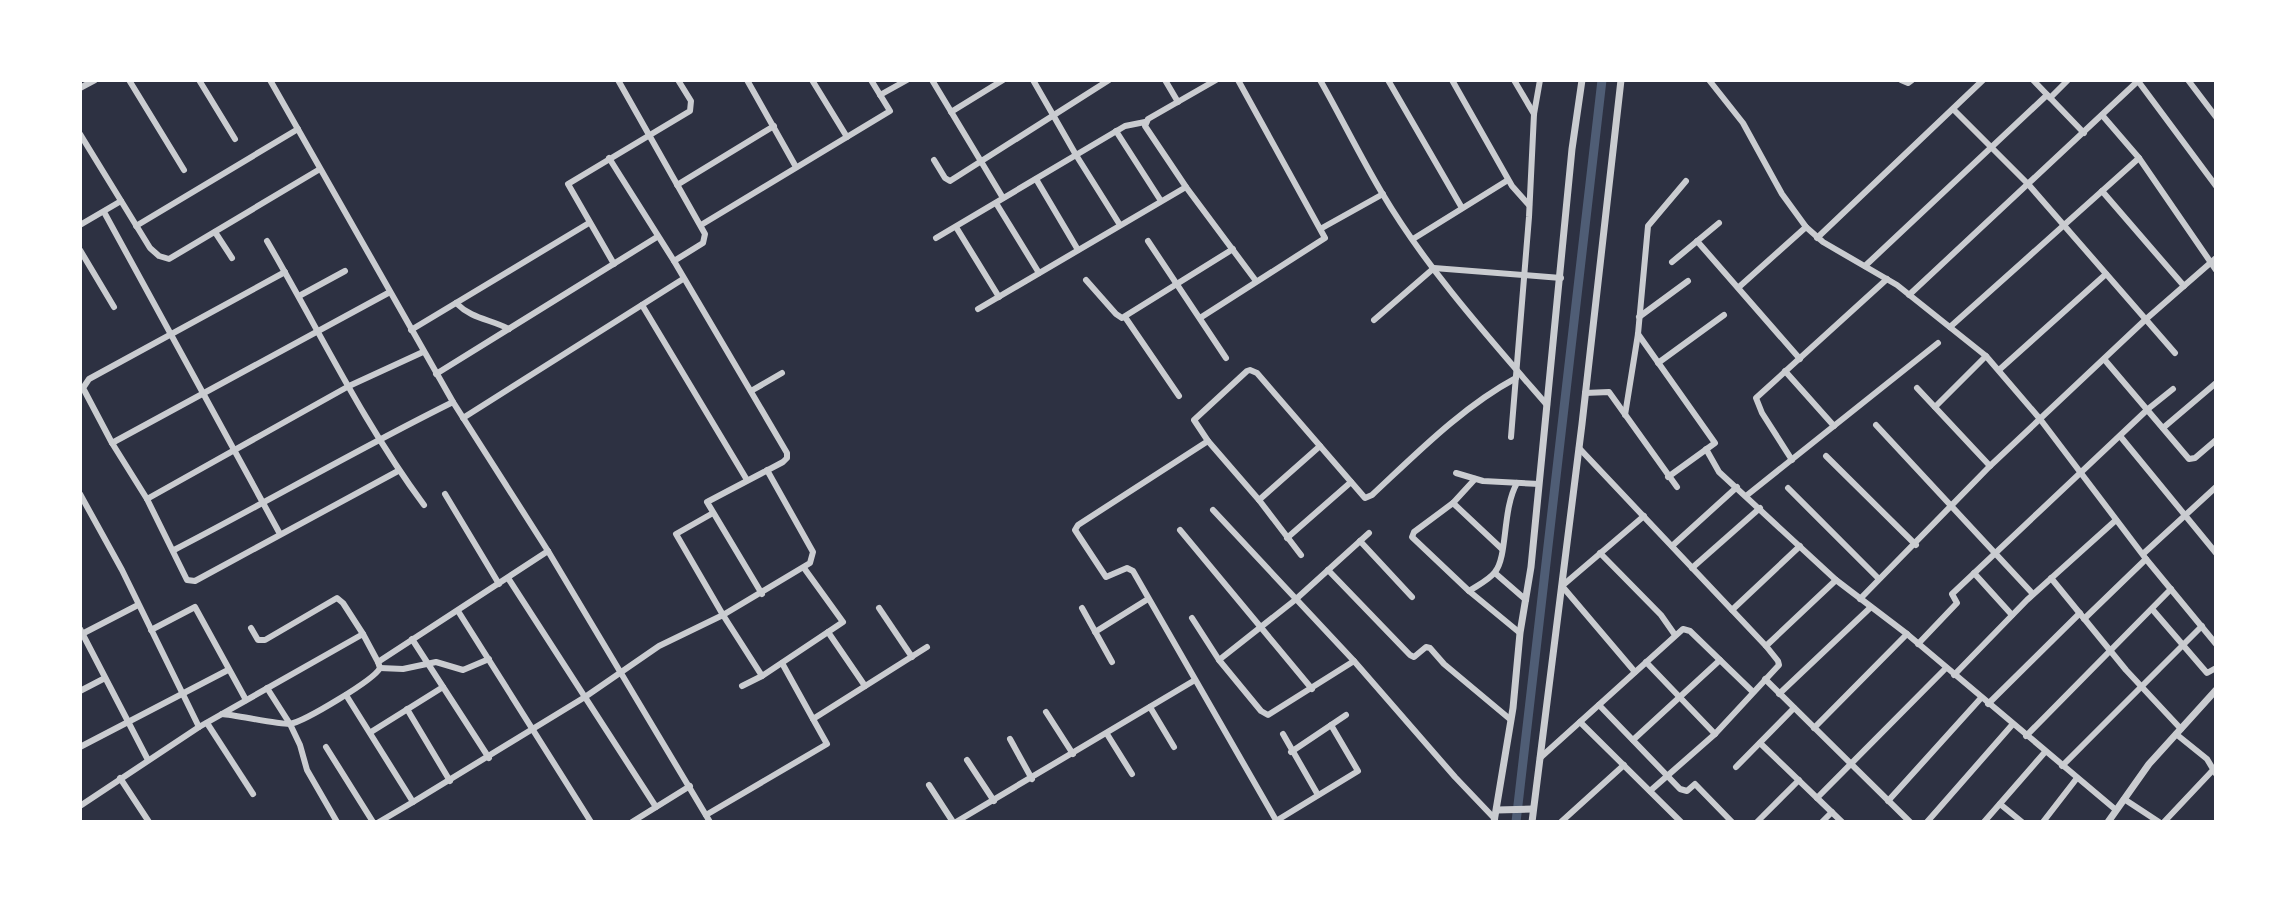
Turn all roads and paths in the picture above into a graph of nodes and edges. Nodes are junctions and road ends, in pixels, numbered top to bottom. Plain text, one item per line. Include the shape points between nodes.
1 (95, 80) edge
2 (129, 80) edge
3 (199, 80) edge
4 (270, 80) edge
5 (618, 80) edge
6 (747, 80) edge
7 (812, 80) edge
8 (871, 80) edge
9 (907, 80) edge
10 (932, 80) edge
11 (1003, 80) edge
12 (1033, 80) edge
13 (1109, 80) edge
14 (1165, 80) edge
15 (1216, 80) edge
16 (1238, 80) edge
17 (1321, 80) edge
18 (1388, 80) edge
19 (1452, 80) edge
20 (1514, 80) edge
21 (1540, 80) edge
22 (1582, 80) edge
23 (1621, 80) edge
24 (1709, 80) edge
25 (1901, 80) edge
26 (1912, 80) edge
27 (1983, 80) edge
28 (2033, 80) edge
29 (2068, 80) edge
30 (2188, 80) edge
31 (682, 81) edge
32 (2138, 81) edge
33 (80, 88) edge
34 (880, 95) junction
35 (2048, 97) junction
36 (1178, 102) junction
37 (1953, 109) junction
38 (951, 112) junction
39 (1052, 114) junction
40 (1534, 114) junction
41 (2102, 115) junction
42 (2216, 117) edge
43 (1145, 122) junction
44 (774, 126) junction
45 (298, 129) junction
46 (1116, 131) junction
47 (2084, 133) junction
48 (80, 134) edge
49 (650, 134) junction
50 (847, 137) junction
51 (235, 139) dead end
52 (1991, 147) junction
53 (1076, 155) junction
54 (609, 158) junction
55 (2139, 158) junction
56 (980, 159) junction
57 (934, 160) dead end
58 (796, 167) junction
59 (320, 169) junction
60 (184, 170) dead end
61 (1036, 179) junction
62 (1508, 180) junction
63 (1686, 181) dead end
64 (2028, 184) junction
65 (677, 185) junction
66 (2216, 186) edge
67 (1186, 187) junction
68 (2102, 191) junction
69 (1383, 194) junction
70 (1000, 200) junction
71 (121, 201) junction
72 (1161, 201) junction
73 (1529, 205) junction
74 (1462, 208) junction
75 (104, 212) junction
76 (589, 223) junction
77 (1719, 223) dead end
78 (80, 225) edge
79 (701, 225) junction
80 (1120, 225) junction
81 (136, 226) junction
82 (956, 227) junction
83 (1806, 227) junction
84 (2063, 227) junction
85 (1322, 228) junction
86 (215, 232) junction
87 (657, 237) junction
88 (936, 238) dead end
89 (1817, 238) junction
90 (1413, 239) junction
91 (267, 241) dead end
92 (1148, 241) dead end
93 (1697, 241) junction
94 (1233, 249) junction
95 (80, 250) edge
96 (1078, 250) junction
97 (232, 258) dead end
98 (674, 261) junction
99 (2213, 261) edge
100 (1672, 262) dead end
101 (614, 264) junction
102 (1865, 266) junction
103 (1434, 268) junction
104 (2216, 270) edge
105 (345, 271) dead end
106 (285, 272) junction
107 (1039, 273) junction
108 (2106, 274) junction
109 (1524, 275) junction
110 (1561, 278) junction
111 (683, 279) junction
112 (1887, 279) junction
113 (1086, 280) dead end
114 (1256, 281) junction
115 (1688, 281) dead end
116 (1178, 285) junction
117 (2184, 286) junction
118 (1739, 287) junction
119 (390, 292) junction
120 (1909, 295) junction
121 (299, 296) junction
122 (999, 297) junction
123 (456, 303) junction
124 (642, 305) junction
125 (114, 307) dead end
126 (978, 309) dead end
127 (1724, 315) dead end
128 (1125, 317) junction
129 (1639, 317) junction
130 (1200, 318) junction
131 (1374, 320) dead end
132 (2145, 320) junction
133 (1950, 327) junction
134 (509, 329) junction
135 (411, 330) junction
136 (319, 331) junction
137 (1638, 334) junction
138 (171, 335) junction
139 (1938, 343) dead end
140 (423, 352) junction
141 (2175, 353) dead end
142 (1986, 356) junction
143 (1226, 358) dead end
144 (1800, 359) junction
145 (2104, 359) junction
146 (1658, 363) junction
147 (1516, 370) junction
148 (1999, 370) junction
149 (1785, 371) junction
150 (782, 373) dead end
151 (436, 374) junction
152 (1516, 378) junction
153 (2216, 383) edge
154 (349, 386) junction
155 (1917, 388) dead end
156 (2173, 389) dead end
157 (751, 391) junction
158 (204, 392) junction
159 (1585, 393) junction
160 (1179, 396) dead end
161 (453, 402) junction
162 (1547, 405) junction
163 (1935, 407) junction
164 (2148, 409) junction
165 (1625, 415) junction
166 (463, 418) junction
167 (2040, 419) junction
168 (1876, 425) dead end
169 (1834, 426) junction
170 (2163, 428) junction
171 (2120, 436) junction
172 (1511, 437) dead end
173 (377, 439) junction
174 (2216, 440) edge
175 (1208, 441) junction
176 (112, 443) junction
177 (1320, 446) junction
178 (1579, 448) junction
179 (1706, 449) junction
180 (236, 450) junction
181 (1826, 456) dead end
182 (1792, 460) junction
183 (1990, 466) junction
184 (767, 470) junction
185 (398, 471) junction
186 (1456, 473) dead end
187 (2081, 473) junction
188 (1668, 477) junction
189 (1475, 479) junction
190 (747, 480) junction
191 (1351, 482) junction
192 (1517, 483) junction
193 (1539, 484) junction
194 (1677, 487) dead end
195 (1737, 487) junction
196 (2216, 487) edge
197 (1788, 488) dead end
198 (80, 494) edge
199 (445, 494) dead end
200 (1746, 496) junction
201 (147, 499) junction
202 (1259, 500) junction
203 (1453, 503) junction
204 (265, 504) junction
205 (424, 505) dead end
206 (1952, 505) junction
207 (1760, 508) junction
208 (1213, 510) dead end
209 (713, 513) junction
210 (1644, 516) junction
211 (2184, 517) junction
212 (2116, 520) junction
213 (1180, 530) dead end
214 (1369, 533) dead end
215 (280, 534) junction
216 (1287, 538) junction
217 (1360, 541) junction
218 (1916, 545) junction
219 (1672, 546) junction
220 (1800, 546) junction
221 (1502, 549) junction
222 (174, 550) junction
223 (548, 551) junction
224 (1600, 553) junction
225 (2216, 553) edge
226 (1995, 554) junction
227 (1301, 555) dead end
228 (2144, 557) junction
229 (804, 568) junction
230 (1692, 568) junction
231 (1328, 570) junction
232 (1495, 573) junction
233 (1974, 573) junction
234 (508, 578) junction
235 (1878, 578) junction
236 (2051, 578) junction
237 (1836, 580) junction
238 (499, 584) junction
239 (1562, 586) junction
240 (2171, 589) junction
241 (1469, 591) junction
242 (762, 594) junction
243 (2033, 594) junction
244 (1412, 597) dead end
245 (1148, 599) junction
246 (1860, 599) junction
247 (1295, 600) junction
248 (1526, 600) junction
249 (138, 605) junction
250 (1871, 607) junction
251 (879, 608) dead end
252 (1082, 608) dead end
253 (2152, 609) junction
254 (1732, 610) junction
255 (458, 611) junction
256 (723, 615) junction
257 (2012, 615) junction
258 (2082, 616) junction
259 (1192, 618) dead end
260 (2202, 626) junction
261 (1261, 627) junction
262 (251, 628) dead end
263 (151, 630) junction
264 (81, 632) edge
265 (828, 632) junction
266 (1095, 632) junction
267 (1520, 633) junction
268 (363, 634) junction
269 (1907, 634) junction
270 (1675, 635) junction
271 (412, 639) junction
272 (1918, 644) junction
273 (2216, 644) edge
274 (2182, 645) junction
275 (1766, 646) junction
276 (927, 647) dead end
277 (2110, 650) junction
278 (912, 657) junction
279 (489, 659) junction
280 (1219, 660) junction
281 (1720, 660) junction
282 (1354, 661) junction
283 (1112, 662) dead end
284 (1646, 662) junction
285 (427, 663) junction
286 (782, 663) junction
287 (379, 665) junction
288 (1946, 668) junction
289 (2216, 668) edge
290 (228, 670) junction
291 (1635, 672) junction
292 (621, 674) junction
293 (1954, 675) junction
294 (762, 676) junction
295 (105, 678) junction
296 (1765, 679) junction
297 (1195, 680) junction
298 (2140, 685) junction
299 (742, 686) dead end
300 (865, 686) junction
301 (443, 687) junction
302 (267, 688) junction
303 (1312, 689) junction
304 (2216, 690) edge
305 (80, 691) edge
306 (1753, 692) junction
307 (183, 693) junction
308 (1779, 694) junction
309 (346, 695) junction
310 (585, 697) junction
311 (1679, 697) junction
312 (1981, 698) junction
313 (246, 700) junction
314 (1988, 704) junction
315 (1599, 705) junction
316 (1150, 707) junction
317 (1794, 708) junction
318 (407, 709) junction
319 (1046, 712) dead end
320 (222, 714) junction
321 (1346, 715) dead end
322 (813, 719) junction
323 (1511, 720) junction
324 (128, 722) junction
325 (1580, 722) junction
326 (207, 723) junction
327 (290, 724) junction
328 (1331, 725) junction
329 (2012, 725) junction
330 (199, 727) junction
331 (534, 728) junction
332 (1814, 728) junction
333 (371, 732) junction
334 (2178, 732) junction
335 (1107, 734) junction
336 (1283, 734) dead end
337 (1715, 734) junction
338 (2026, 736) junction
339 (1010, 739) dead end
340 (1633, 740) junction
341 (1760, 743) junction
342 (80, 747) edge
343 (326, 747) dead end
344 (1174, 747) dead end
345 (1291, 752) junction
346 (2045, 752) junction
347 (1073, 754) junction
348 (489, 758) junction
349 (1540, 758) junction
350 (148, 760) junction
351 (967, 760) dead end
352 (1850, 763) junction
353 (1624, 765) junction
354 (2062, 766) junction
355 (1736, 767) dead end
356 (2215, 772) edge
357 (1132, 774) dead end
358 (1668, 776) junction
359 (120, 778) junction
360 (2077, 778) junction
361 (1032, 779) junction
362 (1799, 780) junction
363 (450, 781) junction
364 (929, 785) dead end
365 (690, 786) junction
366 (1650, 791) junction
367 (80, 793) edge
368 (253, 794) dead end
369 (1318, 795) junction
370 (1817, 798) junction
371 (2124, 799) junction
372 (994, 801) junction
373 (1888, 801) junction
374 (413, 802) junction
375 (82, 804) edge
376 (2000, 804) junction
377 (656, 807) junction
378 (1501, 809) junction
379 (1529, 809) junction
380 (2116, 810) junction
381 (1832, 812) junction
382 (706, 815) junction
383 (1494, 820) edge
384 (1276, 821) edge
385 (149, 822) edge
386 (337, 822) edge
387 (376, 822) edge
388 (591, 822) edge
389 (632, 822) edge
390 (710, 822) edge
391 (955, 822) edge
392 (1532, 822) edge
393 (1561, 822) edge
394 (1681, 822) edge
395 (1732, 822) edge
396 (1757, 822) edge
397 (1822, 822) edge
398 (1842, 822) edge
399 (1910, 822) edge
400 (1927, 822) edge
401 (1984, 822) edge
402 (2022, 822) edge
403 (2043, 822) edge
404 (2108, 822) edge
405 (2162, 822) edge

1 - 33 street
2 - 60 street
3 - 51 street
4 - 45 street
5 - 49 street
6 - 44 street
7 - 50 street
8 - 34 street
9 - 34 street
10 - 38 street
11 - 38 street
12 - 39 street
13 - 39 street
14 - 36 street
15 - 36 street
16 - 85 street
17 - 69 street
18 - 74 street
19 - 62 street
20 - 40 street
21 - 40 street
22 - 110 street
23 - 159 street
24 - 83 street via 1743,123
25 - 26 street
27 - 37 street
28 - 35 street
29 - 35 street
30 - 42 street
31 - 49 street via 690,111
32 - 41 street
32 - 66 street
34 - 50 street via 890,111
35 - 47 street
35 - 52 street
36 - 43 street
37 - 52 street
37 - 89 street
38 - 56 street
39 - 53 street
39 - 56 street
40 - 73 street
41 - 47 street
41 - 55 street
43 - 46 street
43 - 67 street
44 - 58 street
44 - 65 street
45 - 59 street
45 - 81 street
46 - 53 street
46 - 72 street
47 - 64 street
48 - 71 street
49 - 54 street
49 - 65 street
50 - 58 street
52 - 64 street
52 - 102 street
53 - 61 street
53 - 80 street
54 - 76 street via 568,184
54 - 87 street
55 - 68 street
55 - 99 street
56 - 57 street via 950,181
56 - 70 street
58 - 79 street
59 - 86 street
59 - 119 street
61 - 70 street
61 - 96 street
62 - 73 street
62 - 74 street
63 - 129 street via 1648,226
64 - 84 street
64 - 120 street
65 - 79 street
67 - 72 street
67 - 94 street
68 - 84 street
68 - 117 street
69 - 85 street
69 - 90 street
70 - 82 street
70 - 107 street
71 - 75 street
71 - 81 street
72 - 80 street
73 - 109 street
74 - 90 street
75 - 78 street
75 - 138 street
76 - 101 street
76 - 123 street
77 - 93 street
79 - 98 street via 703,243
80 - 96 street
81 - 86 street via 150,248 169,259
82 - 88 street
82 - 122 street
83 - 89 street
83 - 118 street
84 - 108 street
84 - 133 street
85 - 114 street via 1323,240
86 - 97 street
87 - 98 street
87 - 101 street
89 - 102 street
90 - 103 street
91 - 106 street
92 - 116 street
93 - 100 street
93 - 118 street
94 - 114 street
94 - 116 street
95 - 125 street
96 - 107 street
98 - 111 street
99 - 104 street
99 - 117 street
101 - 134 street
102 - 112 street
103 - 109 street
103 - 131 street
103 - 147 street
105 - 121 street
106 - 121 street
106 - 138 street
107 - 122 street
108 - 132 street
108 - 148 street
109 - 110 street
109 - 147 street
110 - 162 street
111 - 124 street
111 - 157 street
112 - 120 street
112 - 144 street
113 - 128 street via 1116,314
114 - 130 street
115 - 129 street
116 - 128 street
116 - 130 street
117 - 132 street
118 - 144 street
119 - 135 street
119 - 136 street
120 - 133 street
121 - 136 street
122 - 126 street
123 - 134 street via 476,318
123 - 135 street
124 - 166 street
124 - 190 street
127 - 146 street
128 - 160 street
129 - 137 street
130 - 143 street
132 - 141 street
132 - 145 street
133 - 142 street
134 - 151 street
135 - 140 street
136 - 154 street
136 - 158 street
137 - 146 street
137 - 165 street
138 - 158 street
138 - 176 street via 85,383 84,394
139 - 169 street
140 - 151 street
140 - 154 street
142 - 148 street
142 - 163 street
144 - 149 street
145 - 164 street
145 - 167 street
146 - 179 street via 1715,443
147 - 152 street
147 - 162 street
148 - 167 street
149 - 169 street
149 - 182 street via 1756,398
150 - 157 street
151 - 161 street
152 - 172 street
152 - 191 street via 1425,446 1372,495 1363,497
153 - 170 street
154 - 173 street
154 - 180 street
155 - 163 street
156 - 164 street
157 - 184 street via 788,456
158 - 176 street
158 - 180 street
159 - 165 street via 1609,392
159 - 178 street
161 - 166 street
161 - 173 street
162 - 193 street
163 - 183 street
164 - 170 street
164 - 171 street
165 - 188 street
166 - 223 street
167 - 183 street
167 - 187 street
168 - 206 street
169 - 182 street
170 - 174 street via 2189,459
171 - 187 street
171 - 211 street
173 - 185 street
173 - 204 street
175 - 177 street via 1194,418 1250,370
175 - 202 street
175 - 245 street via 1075,530 1102,574 1109,577 1131,569
176 - 201 street
177 - 191 street
177 - 202 street
178 - 210 street
178 - 239 street
179 - 188 street
179 - 195 street via 1719,472
180 - 201 street
180 - 204 street
181 - 218 street
182 - 200 street
183 - 206 street
184 - 190 street
184 - 229 street via 813,552
185 - 205 street
185 - 215 street
186 - 189 street
187 - 212 street
187 - 226 street
188 - 194 street
189 - 192 street
189 - 203 street
190 - 209 street via 707,502
191 - 216 street
192 - 193 street
192 - 221 street via 1507,505
193 - 248 street
195 - 200 street
195 - 219 street
196 - 211 street
197 - 235 street
198 - 249 street
199 - 238 street
200 - 207 street
201 - 222 street
202 - 216 street
203 - 221 street
203 - 241 street via 1412,537
204 - 215 street
204 - 222 street
206 - 218 street
206 - 226 street
207 - 220 street
207 - 230 street
208 - 247 street
209 - 242 street
209 - 256 street via 676,534
210 - 219 street
210 - 224 street
211 - 225 street
211 - 228 street
212 - 228 street
212 - 236 street
213 - 261 street
214 - 217 street
215 - 222 street via 191,582
216 - 227 street
217 - 231 street
217 - 244 street
218 - 235 street
219 - 230 street
220 - 237 street
220 - 254 street
221 - 232 street
223 - 234 street
223 - 292 street
224 - 239 street
224 - 270 street
226 - 233 street
226 - 243 street
228 - 240 street
228 - 258 street
229 - 242 street
229 - 265 street via 843,622
230 - 254 street
231 - 247 street
231 - 323 street via 1410,655 1430,648
232 - 241 street
232 - 248 street
233 - 257 street
233 - 272 street via 1952,594 1957,603
234 - 238 street
234 - 310 street
235 - 246 street
236 - 243 street
236 - 258 street
237 - 246 street
237 - 275 street
238 - 255 street
239 - 291 street
239 - 349 street
240 - 253 street
240 - 260 street
241 - 267 street
242 - 256 street
243 - 257 street
245 - 266 street
245 - 297 street
246 - 250 street
247 - 261 street
247 - 282 street
248 - 267 street
249 - 263 street
249 - 264 street
250 - 269 street
250 - 308 street
251 - 278 street
252 - 266 street
253 - 274 street
253 - 277 street
254 - 275 street
255 - 271 street
255 - 279 street
256 - 292 street via 659,646
256 - 294 street
257 - 293 street
258 - 277 street
258 - 314 street
259 - 280 street
260 - 273 street
260 - 274 street
261 - 280 street
261 - 303 street
262 - 268 street via 258,640 265,640 337,598
263 - 290 street via 195,607
263 - 307 street
264 - 295 street
265 - 286 street
265 - 300 street
266 - 283 street
267 - 323 street
268 - 287 street
268 - 302 street
269 - 272 street
269 - 332 street
270 - 281 street via 1687,629
270 - 284 street
271 - 285 street
271 - 287 street
272 - 288 street
274 - 289 street via 2207,673
274 - 298 street
275 - 296 street via 1779,663
276 - 278 street
277 - 298 street
277 - 338 street
278 - 300 street
279 - 285 street via 463,670
279 - 331 street
280 - 303 street via 1268,715
281 - 306 street
281 - 311 street
282 - 303 street
282 - 383 street
284 - 291 street
284 - 311 street
285 - 287 street via 403,669
285 - 301 street
286 - 294 street
286 - 322 street
287 - 309 street via 373,678
288 - 293 street
288 - 352 street
290 - 307 street
290 - 313 street
291 - 315 street
292 - 310 street
292 - 365 street
293 - 312 street
294 - 299 street
295 - 305 street
295 - 324 street
296 - 306 street
296 - 308 street
297 - 316 street
297 - 384 street
298 - 334 street
298 - 354 street
300 - 322 street
301 - 318 street
301 - 348 street
302 - 313 street
302 - 327 street
304 - 334 street
306 - 337 street
307 - 324 street
307 - 330 street
308 - 317 street
309 - 327 street
309 - 333 street
310 - 331 street
310 - 377 street
311 - 337 street
311 - 340 street
312 - 314 street
312 - 373 street
313 - 320 street
314 - 329 street
315 - 325 street
315 - 340 street
316 - 335 street
316 - 344 street
317 - 332 street
317 - 341 street
318 - 333 street
318 - 363 street
319 - 347 street
320 - 326 street
320 - 327 street
321 - 328 street
322 - 382 street via 827,744
323 - 378 street
324 - 342 street
324 - 350 street
325 - 349 street
325 - 353 street
326 - 330 street
326 - 368 street
327 - 386 street via 307,770
328 - 345 street
328 - 369 street via 1358,771
329 - 338 street
329 - 400 street
330 - 350 street
331 - 348 street
331 - 388 street
332 - 352 street
333 - 374 street
334 - 356 street
334 - 371 street
335 - 347 street
335 - 357 street
336 - 345 street
337 - 358 street
338 - 346 street
339 - 361 street
340 - 358 street
341 - 355 street
341 - 362 street
343 - 387 street
345 - 369 street
346 - 354 street
346 - 376 street
347 - 361 street
348 - 363 street
349 - 379 street
350 - 359 street
351 - 372 street
352 - 370 street
352 - 373 street
353 - 366 street
353 - 393 street
354 - 360 street
356 - 405 street
358 - 366 street
358 - 395 street via 1683,791 1695,784
359 - 375 street
359 - 385 street
360 - 380 street
360 - 403 street
361 - 372 street
362 - 370 street
362 - 396 street
363 - 374 street
364 - 391 street
365 - 377 street
365 - 382 street
366 - 394 street
367 - 375 street
369 - 384 street
370 - 381 street
371 - 380 street
371 - 405 street
372 - 391 street
373 - 399 street
374 - 387 street
376 - 401 street
376 - 402 street
377 - 389 street
378 - 379 street
378 - 383 street
379 - 392 street
380 - 404 street
381 - 397 street
381 - 398 street
382 - 390 street

